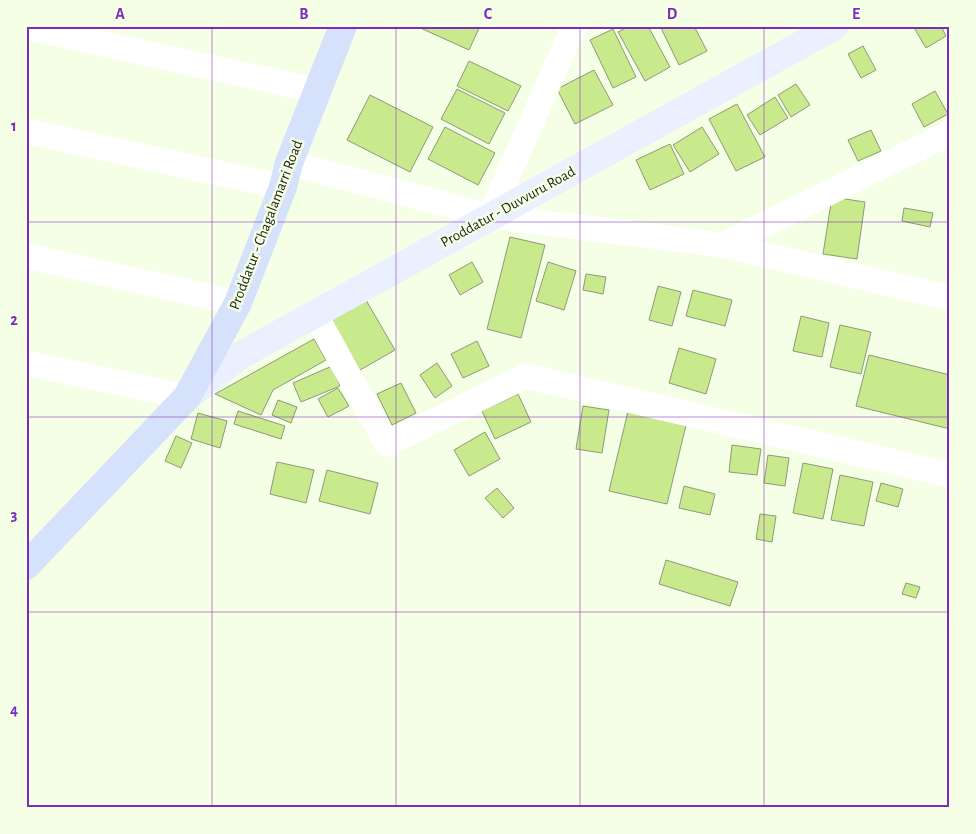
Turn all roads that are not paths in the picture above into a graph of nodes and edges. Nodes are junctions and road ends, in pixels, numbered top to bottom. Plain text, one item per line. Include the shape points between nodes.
1 (343, 26) edge
2 (574, 26) edge
3 (835, 26) edge
4 (26, 27) edge
5 (319, 91) junction
6 (26, 131) edge
7 (950, 133) edge
8 (286, 175) junction
9 (490, 216) junction
10 (723, 246) junction
11 (26, 256) edge
12 (950, 298) edge
13 (238, 303) junction
14 (315, 314) junction
15 (26, 363) edge
16 (187, 397) junction
17 (950, 475) edge
18 (26, 566) edge

1 - 5 main road, Proddatur - Chagalamarri Road
2 - 9 street
3 - 9 main road, Proddatur - Duvvuru Road
4 - 5 street
5 - 8 main road, Proddatur - Chagalamarri Road
6 - 8 street
7 - 10 street
8 - 9 street
8 - 13 main road, Proddatur - Chagalamarri Road
9 - 10 street
9 - 14 main road, Proddatur - Duvvuru Road
10 - 12 street
11 - 13 street
13 - 16 main road, Proddatur - Chagalamarri Road
14 - 16 main road, Proddatur - Duvvuru Road via 241,355
14 - 17 street via 387,444 526,376
15 - 16 street
16 - 18 main road, Proddatur - Chagalamarri Road

